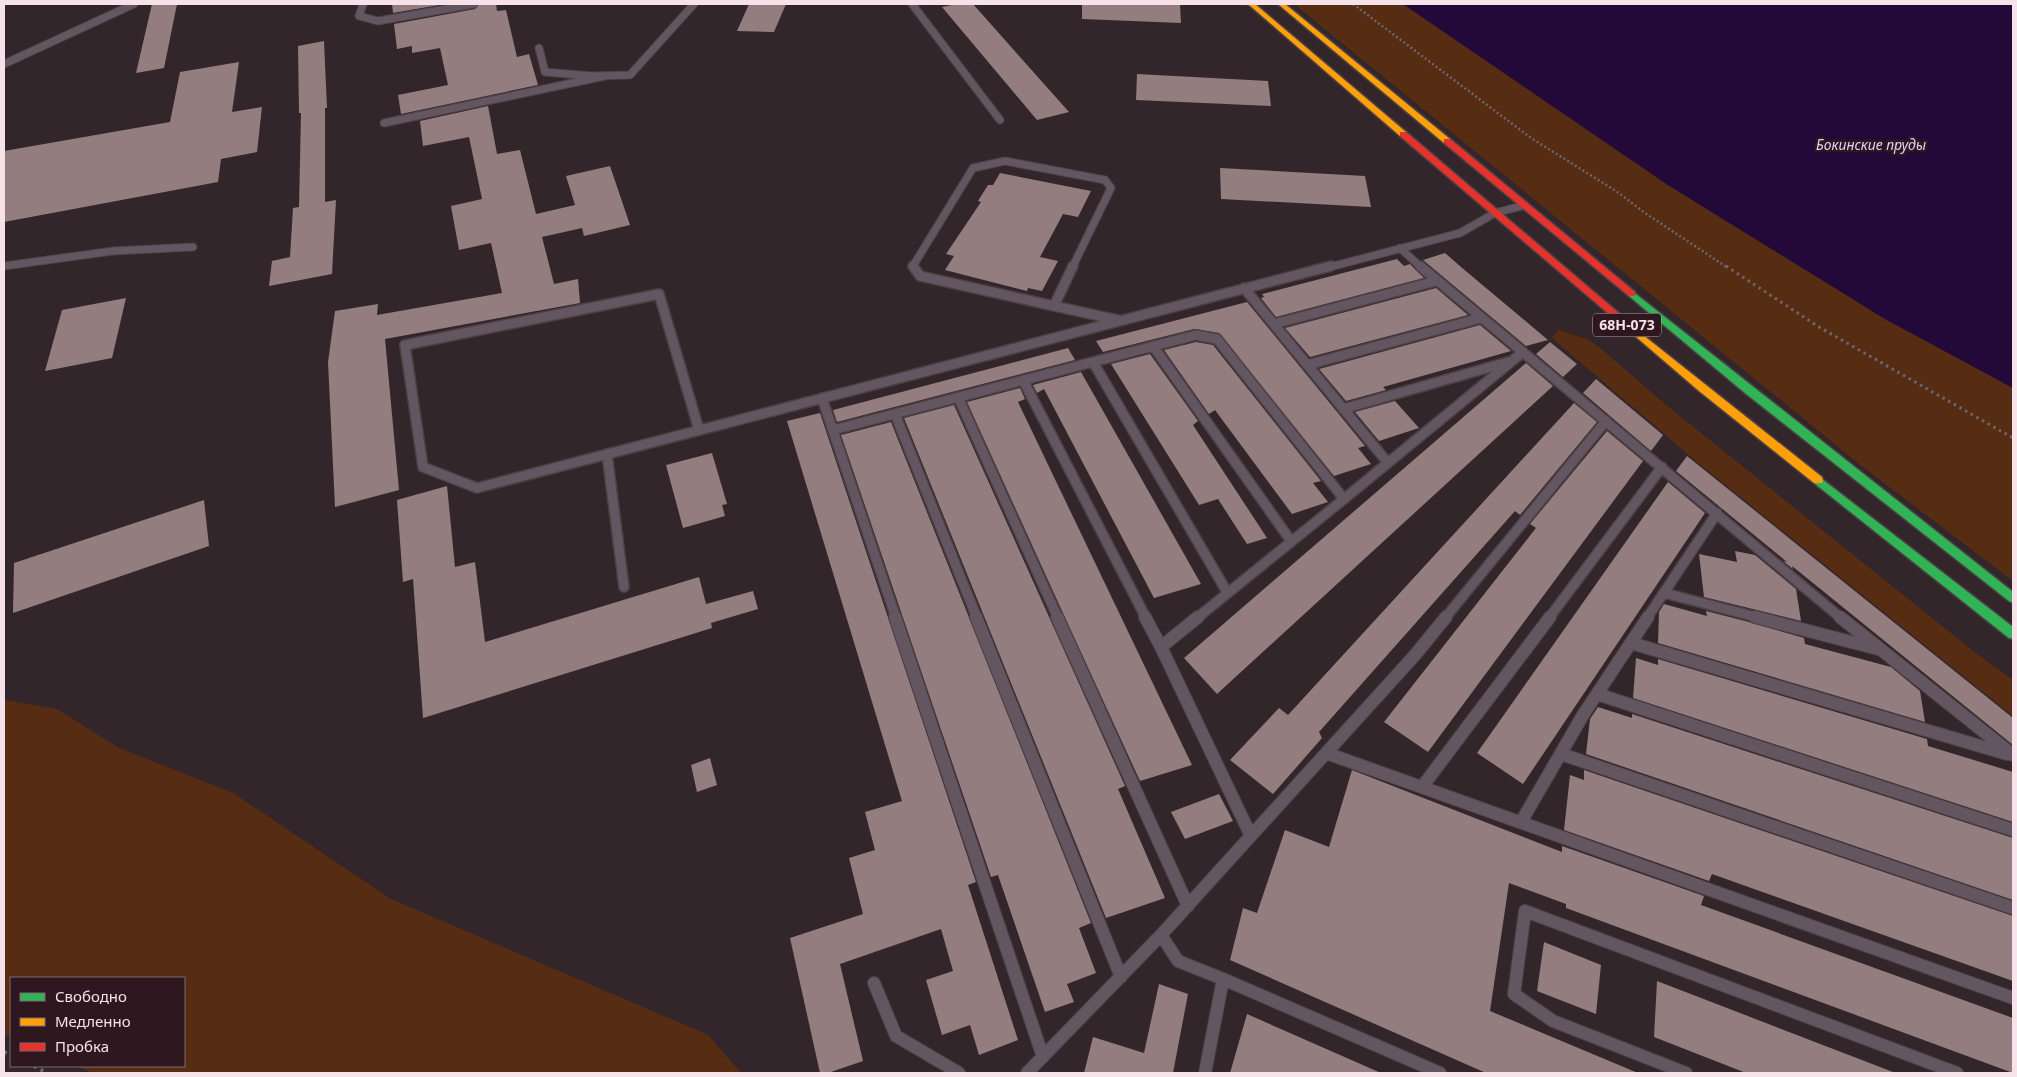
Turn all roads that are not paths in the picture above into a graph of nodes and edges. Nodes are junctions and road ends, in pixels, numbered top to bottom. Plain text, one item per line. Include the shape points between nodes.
1 (134, 4) edge
2 (363, 4) edge
3 (474, 4) edge
4 (694, 4) edge
5 (915, 4) edge
6 (1250, 4) edge
7 (1281, 4) edge
8 (539, 48) dead end
9 (4, 64) edge
10 (605, 76) junction
11 (1000, 120) dead end
12 (384, 123) dead end
13 (1524, 205) junction
14 (1495, 213) junction
15 (192, 247) dead end
16 (1400, 248) junction
17 (4, 266) edge
18 (1436, 281) junction
19 (1244, 288) junction
20 (1052, 307) junction
21 (1481, 318) junction
22 (1120, 320) junction
23 (1274, 324) junction
24 (1153, 346) junction
25 (1523, 352) junction
26 (1512, 361) junction
27 (1093, 362) junction
28 (1307, 365) junction
29 (1024, 380) junction
30 (822, 398) junction
31 (958, 398) junction
32 (1343, 409) junction
33 (895, 414) junction
34 (1606, 420) junction
35 (699, 430) junction
36 (833, 430) junction
37 (607, 454) junction
38 (1388, 463) junction
39 (1662, 468) junction
40 (1344, 499) junction
41 (1717, 513) junction
42 (1291, 541) junction
43 (624, 587) dead end
44 (1227, 592) junction
45 (1664, 593) junction
46 (2013, 598) edge
47 (2013, 634) edge
48 (1631, 643) junction
49 (1161, 647) junction
50 (1882, 650) junction
51 (1597, 694) junction
52 (1326, 753) junction
53 (1561, 754) junction
54 (1422, 787) junction
55 (1521, 822) junction
56 (2013, 830) edge
57 (1252, 836) junction
58 (1188, 906) junction
59 (2013, 908) edge
60 (1161, 935) junction
61 (1121, 977) junction
62 (1223, 979) junction
63 (874, 983) dead end
64 (2013, 998) edge
65 (1043, 1057) junction
66 (959, 1073) edge
67 (1027, 1073) edge
68 (1205, 1073) edge
69 (1440, 1073) edge
70 (1686, 1073) edge
71 (1957, 1073) edge

1 - 9 lane
2 - 3 lane via 359,16 378,21
4 - 10 lane via 630,75
5 - 11 lane via 912,4
6 - 14 main road, 68Н-073
7 - 13 main road, 68Н-073
8 - 10 lane via 545,72
10 - 12 lane
13 - 14 lane
13 - 46 main road, 68Н-073 via 1749,390
14 - 16 lane via 1460,233
14 - 47 main road, 68Н-073 via 1703,389
15 - 17 lane via 113,251
16 - 18 lane
16 - 19 lane
18 - 21 lane
18 - 23 lane
19 - 22 lane
19 - 23 lane
20 - 20 lane via 1111,188 1104,180 1005,161 973,168 913,266 920,276
20 - 22 lane
21 - 25 lane
21 - 28 lane
22 - 30 lane
23 - 28 lane
24 - 27 lane
24 - 40 lane via 1196,335 1217,340
24 - 42 lane
25 - 26 lane
25 - 34 lane
26 - 32 lane
26 - 38 lane
27 - 29 lane
27 - 44 lane
28 - 32 lane
29 - 31 lane
29 - 49 lane
30 - 35 lane
30 - 36 lane
31 - 33 lane
31 - 58 lane
32 - 38 lane
33 - 36 lane
33 - 61 lane
34 - 39 lane
34 - 52 lane via 1415,655
35 - 37 lane
35 - 37 lane via 659,294 405,345 423,467 477,488
36 - 65 lane
37 - 43 lane
38 - 40 lane
39 - 41 lane
39 - 54 lane
40 - 42 lane
41 - 45 lane
41 - 50 lane
42 - 44 lane
44 - 49 lane
45 - 48 lane
45 - 50 lane
48 - 50 lane via 2013,755
48 - 51 lane
49 - 57 lane
51 - 53 lane
51 - 56 lane
52 - 54 lane
52 - 57 lane
53 - 55 lane
53 - 59 lane
54 - 55 lane
55 - 64 lane
57 - 58 lane
58 - 60 lane
60 - 61 lane
60 - 62 lane via 1178,961
61 - 65 lane
62 - 68 lane
62 - 69 lane
63 - 66 lane via 896,1036
65 - 67 lane
70 - 71 lane via 1553,1021 1514,994 1525,911

